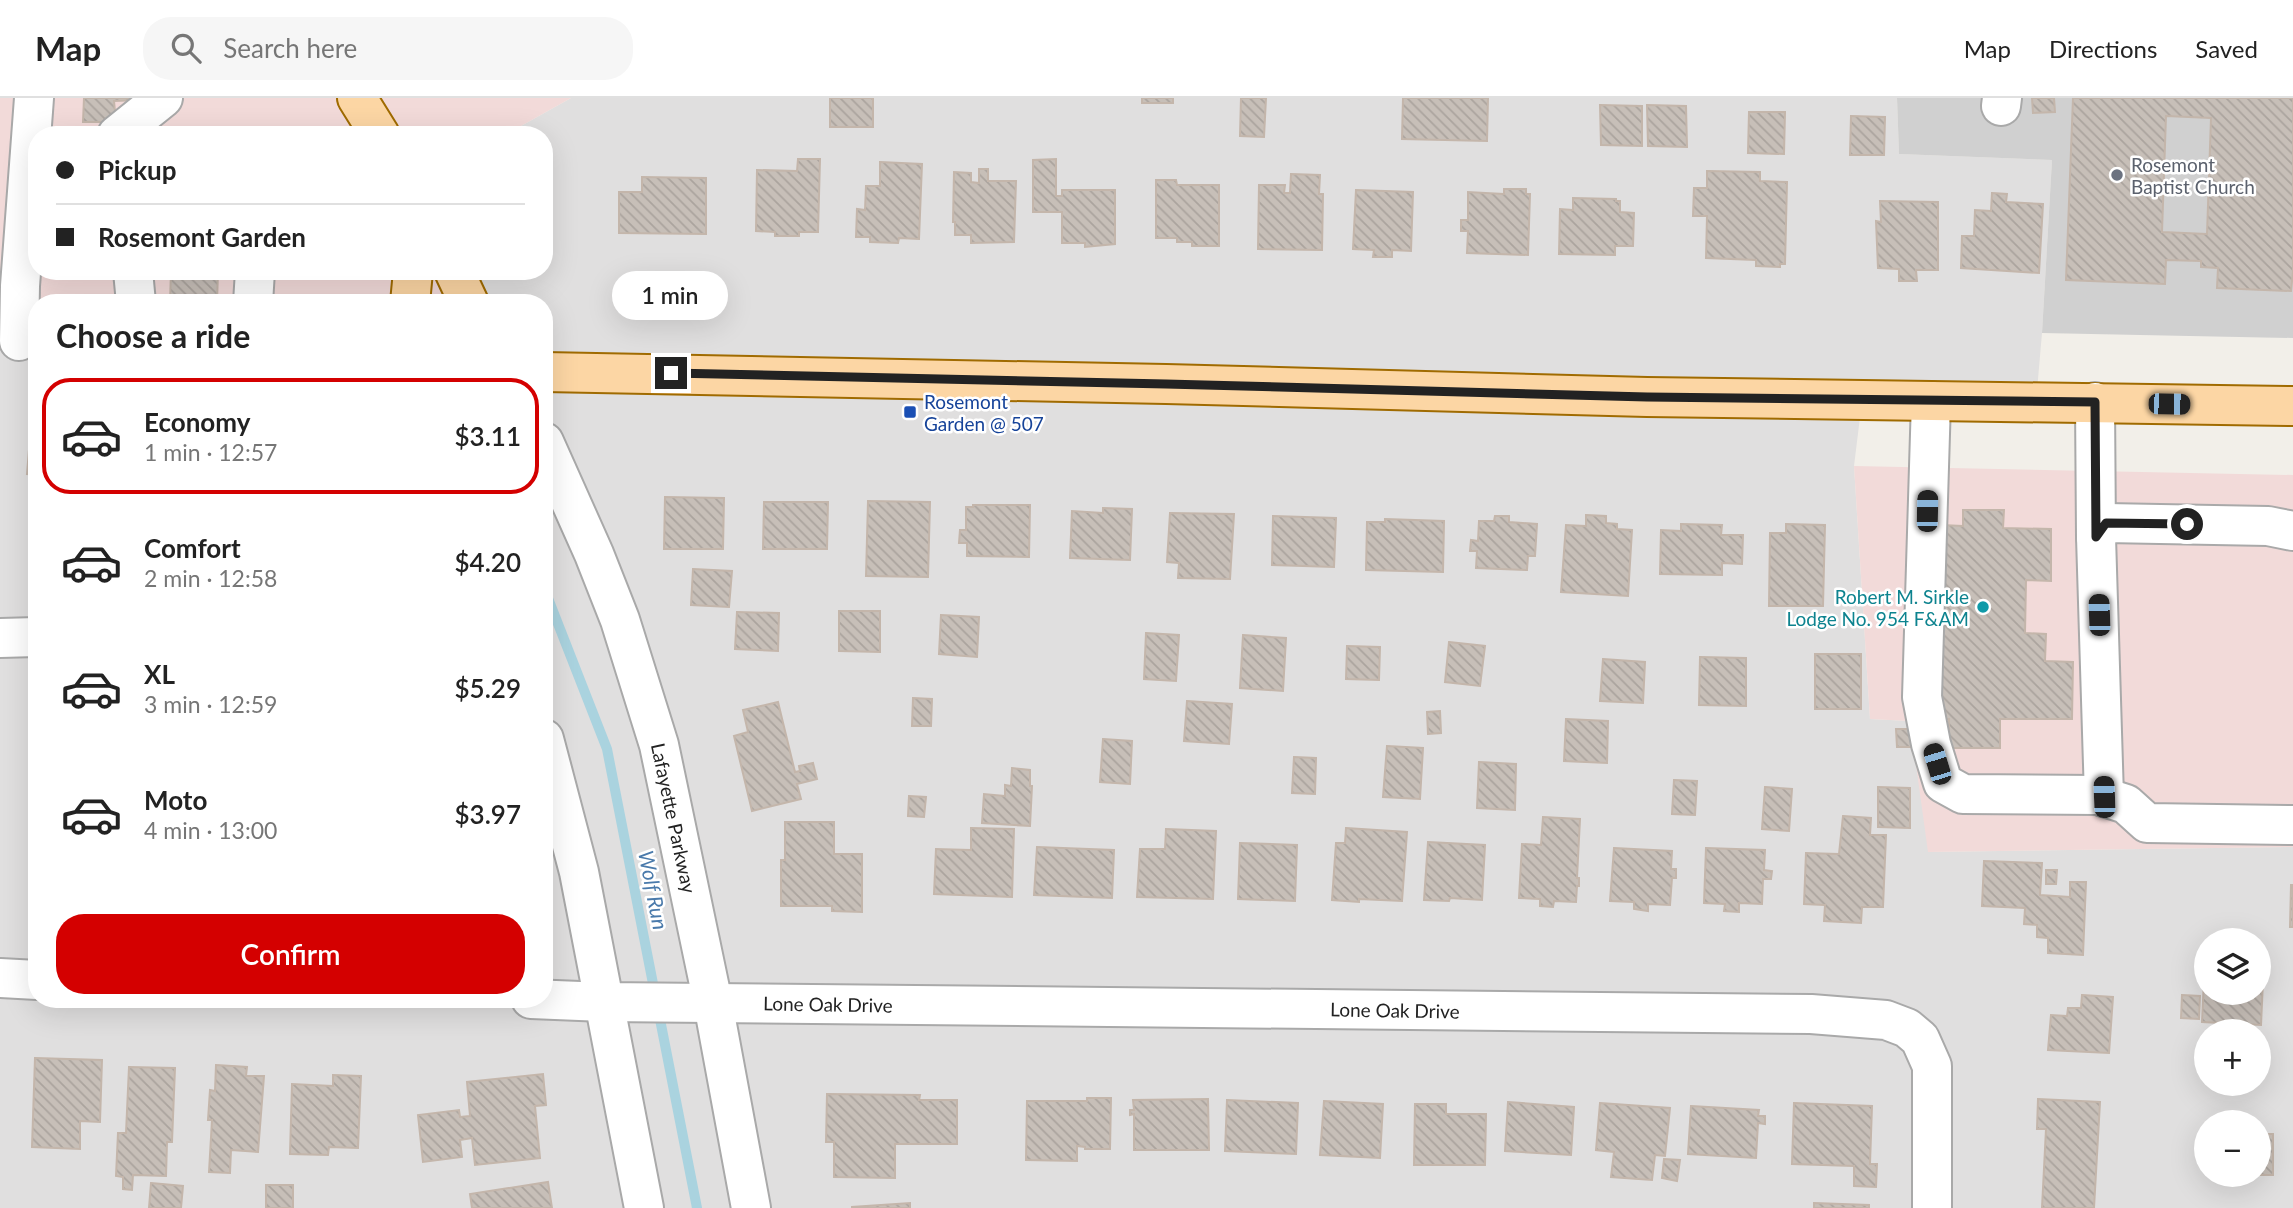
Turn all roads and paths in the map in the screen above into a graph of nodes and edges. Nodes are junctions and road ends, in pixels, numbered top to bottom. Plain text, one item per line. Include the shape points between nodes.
1 (34, 98) edge
2 (163, 98) edge
3 (357, 98) edge
4 (33, 126) edge
5 (128, 126) edge
6 (374, 126) edge
7 (28, 253) edge
8 (19, 341) edge
9 (553, 372) edge
10 (1931, 401) junction
11 (2095, 402) junction
12 (2293, 406) edge
13 (553, 462) edge
14 (2293, 531) edge
15 (2096, 537) junction
16 (28, 637) edge
17 (0, 638) edge
18 (553, 773) edge
19 (2104, 797) junction
20 (2293, 825) edge
21 (0, 978) edge
22 (28, 980) edge
23 (553, 1000) edge
24 (615, 1002) junction
25 (703, 1003) junction
26 (644, 1208) edge
27 (751, 1208) edge
28 (1932, 1208) edge

1 - 4 street
2 - 5 street
3 - 6 main road
7 - 8 street
9 - 10 main road
10 - 11 main road
10 - 19 street via 1922,697 1943,783 1963,794
11 - 12 main road
11 - 15 street
13 - 25 street, Lafayette Parkway via 620,620 659,745
14 - 15 street via 2268,526 2106,523
15 - 19 street
16 - 17 street
18 - 24 street
19 - 20 street via 2126,804 2147,823
21 - 22 street
23 - 24 street, Lone Oak Drive
24 - 25 street, Lone Oak Drive
24 - 26 street
25 - 27 street, Lafayette Parkway
25 - 28 street, Lone Oak Drive via 1811,1014 1886,1020 1907,1028 1920,1040 1932,1066

